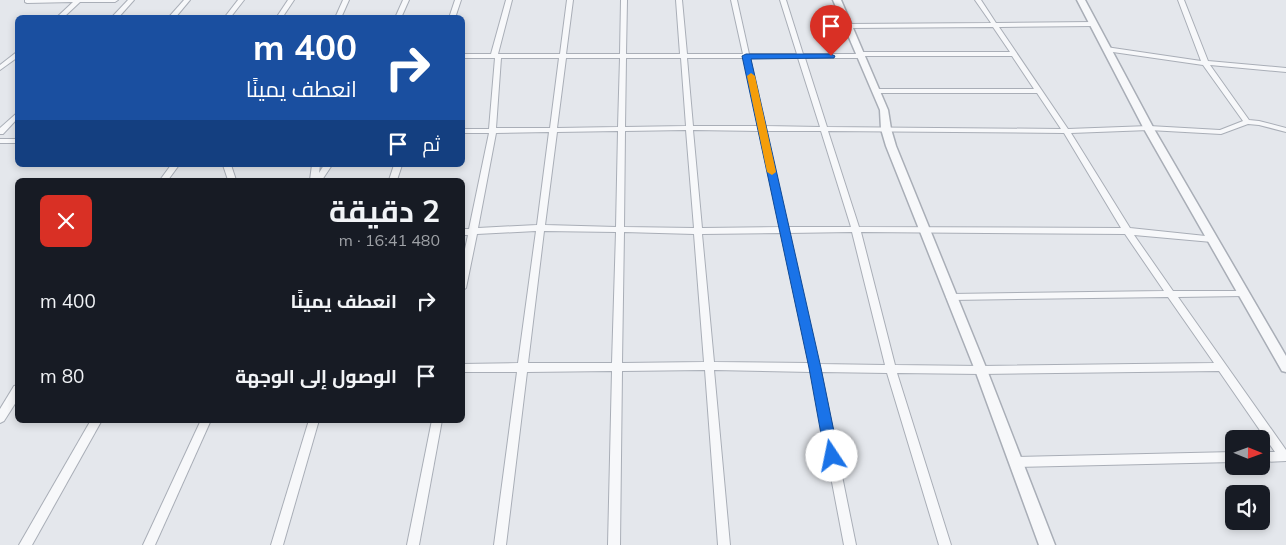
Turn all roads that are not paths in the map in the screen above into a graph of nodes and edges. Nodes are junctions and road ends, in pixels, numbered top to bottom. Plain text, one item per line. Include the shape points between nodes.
1 (79, 0) edge
2 (115, 0) edge
3 (131, 0) edge
4 (187, 0) edge
5 (241, 0) edge
6 (291, 0) edge
7 (346, 0) edge
8 (406, 0) edge
9 (458, 0) edge
10 (509, 0) edge
11 (570, 0) edge
12 (624, 0) edge
13 (679, 0) edge
14 (734, 0) edge
15 (783, 0) edge
16 (837, 0) edge
17 (978, 0) edge
18 (1080, 0) edge
19 (1181, 0) edge
20 (27, 1) dead end
21 (62, 15) edge
22 (117, 15) edge
23 (174, 15) edge
24 (229, 15) edge
25 (281, 15) edge
26 (339, 15) edge
27 (399, 15) edge
28 (453, 15) edge
29 (995, 24) junction
30 (1093, 24) junction
31 (848, 26) junction
32 (1106, 48) junction
33 (1015, 54) junction
34 (861, 55) junction
35 (15, 56) edge
36 (465, 56) edge
37 (496, 56) junction
38 (563, 56) junction
39 (623, 56) junction
40 (683, 56) junction
41 (746, 56) junction
42 (800, 56) junction
43 (1205, 63) junction
44 (0, 68) edge
45 (1286, 70) edge
46 (876, 91) junction
47 (1039, 91) junction
48 (15, 117) edge
49 (1247, 122) junction
50 (689, 128) junction
51 (1149, 128) junction
52 (622, 129) junction
53 (762, 129) junction
54 (824, 129) junction
55 (886, 129) junction
56 (553, 130) junction
57 (1286, 130) edge
58 (492, 131) junction
59 (1066, 131) junction
60 (0, 132) edge
61 (465, 132) edge
62 (0, 141) edge
63 (15, 141) edge
64 (174, 167) edge
65 (327, 167) edge
66 (165, 178) edge
67 (319, 178) edge
68 (540, 228) junction
69 (924, 229) junction
70 (620, 230) junction
71 (784, 230) junction
72 (856, 230) junction
73 (698, 231) junction
74 (1127, 231) junction
75 (465, 232) edge
76 (473, 232) junction
77 (1212, 239) junction
78 (465, 273) edge
79 (1243, 293) junction
80 (1171, 294) junction
81 (952, 296) junction
82 (709, 366) junction
83 (1222, 366) junction
84 (618, 367) junction
85 (1286, 367) edge
86 (465, 368) edge
87 (522, 368) junction
88 (815, 368) junction
89 (891, 369) junction
90 (981, 370) junction
91 (15, 394) edge
92 (0, 418) edge
93 (95, 423) edge
94 (205, 423) edge
95 (313, 423) edge
96 (436, 423) edge
97 (1285, 456) edge
98 (1225, 457) edge
99 (1270, 457) edge
100 (1015, 462) junction
101 (25, 545) edge
102 (149, 545) edge
103 (277, 545) edge
104 (413, 545) edge
105 (500, 545) edge
106 (614, 545) edge
107 (724, 545) edge
108 (850, 545) edge
109 (945, 545) edge
110 (1047, 545) edge

1 - 2 street
1 - 20 street
1 - 21 street
3 - 22 street
4 - 23 street
5 - 24 street
6 - 25 street
7 - 26 street
8 - 27 street
9 - 28 street
10 - 37 street
11 - 38 street
12 - 39 street
13 - 40 street
14 - 41 street
15 - 42 street
16 - 31 street
17 - 29 street
18 - 30 street
19 - 43 street
29 - 30 street
29 - 31 street
29 - 33 street
30 - 32 street
31 - 34 street
32 - 43 street
32 - 51 street
33 - 34 street
33 - 47 street
34 - 42 street
34 - 46 street
35 - 44 street
36 - 37 street
37 - 38 street
37 - 58 street
38 - 39 street
38 - 56 street
39 - 40 street
39 - 52 street
40 - 41 street
40 - 50 street
41 - 42 street
41 - 53 street
42 - 54 street
43 - 45 street
43 - 49 street
46 - 47 street
46 - 55 street via 884,110
47 - 59 street
48 - 60 street
49 - 51 street via 1221,132
49 - 57 street
50 - 52 street
50 - 53 street
50 - 73 street
51 - 59 street
51 - 77 street
52 - 56 street
52 - 70 street
53 - 54 street
53 - 71 street
54 - 55 street
54 - 72 street
55 - 59 street
55 - 69 street
56 - 58 street
56 - 68 street
58 - 61 street
58 - 76 street
59 - 74 street
62 - 63 street
64 - 66 street
65 - 67 street
68 - 70 street
68 - 76 street
68 - 87 street
69 - 72 street
69 - 74 street
69 - 81 street
70 - 73 street
70 - 84 street
71 - 72 street
71 - 73 street
71 - 88 street
72 - 89 street
73 - 82 street
74 - 77 street
74 - 80 street
75 - 76 street
76 - 78 street
77 - 79 street
79 - 80 street
79 - 85 street
80 - 81 street
80 - 83 street
81 - 90 street
82 - 84 street
82 - 88 street
82 - 107 street
83 - 90 street
83 - 97 street
84 - 87 street
84 - 106 street
86 - 87 street
87 - 105 street
88 - 89 street
88 - 108 street
89 - 90 street
89 - 109 street
90 - 100 street
91 - 92 street
93 - 101 street
94 - 102 street
95 - 103 street
96 - 104 street
97 - 99 street
98 - 100 street
100 - 110 street

